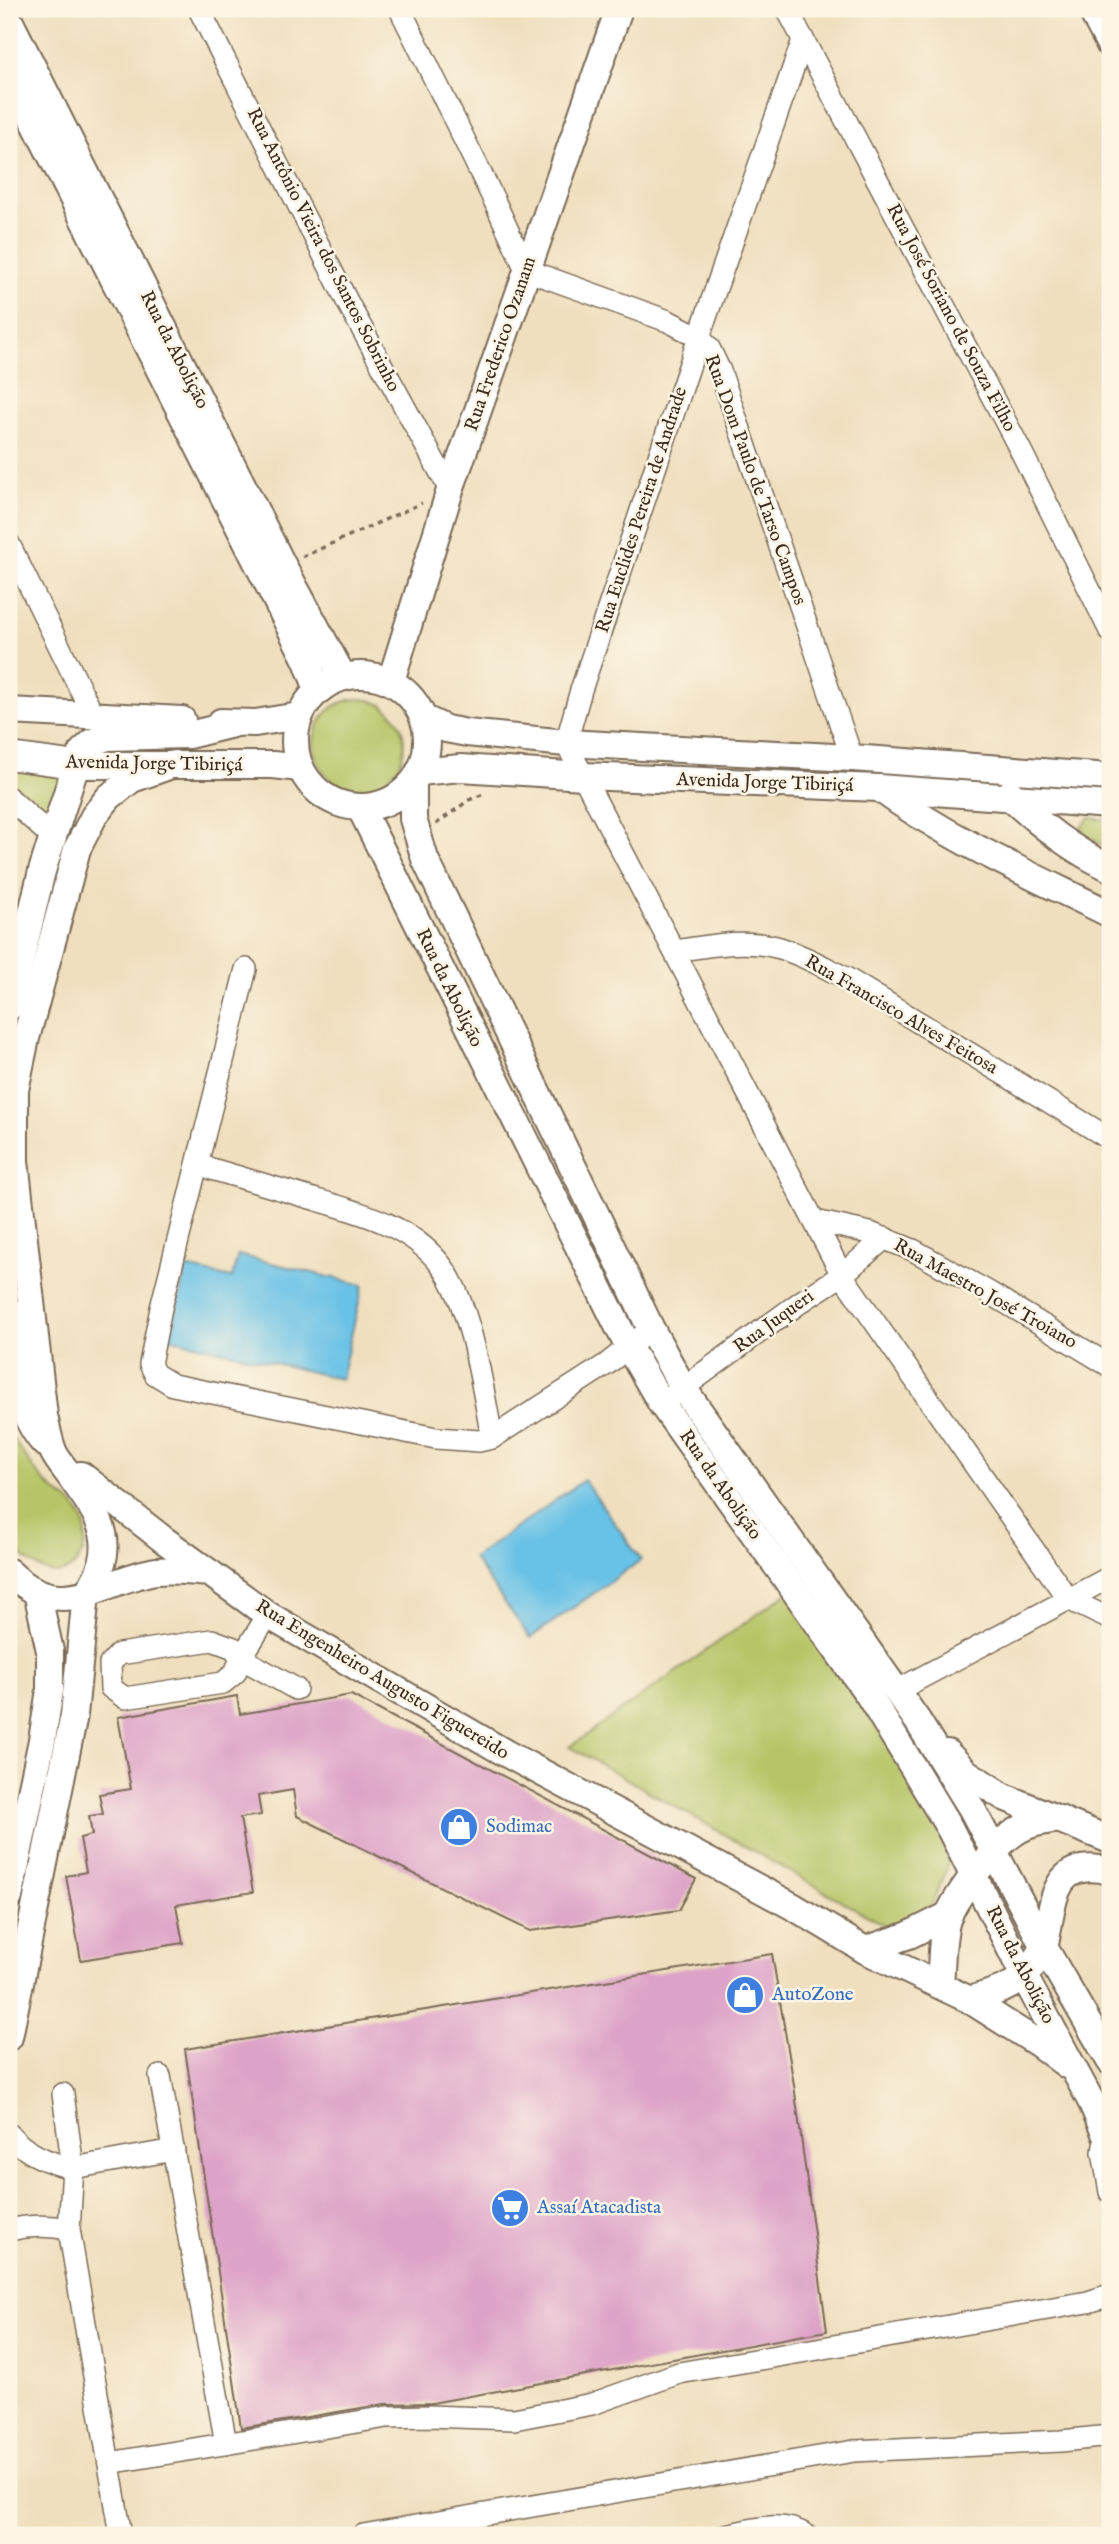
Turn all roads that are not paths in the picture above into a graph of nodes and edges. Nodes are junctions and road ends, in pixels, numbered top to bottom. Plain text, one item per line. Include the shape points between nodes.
1 (199, 9) edge
2 (400, 9) edge
3 (619, 9) edge
4 (787, 9) edge
5 (1091, 9) edge
6 (9, 20) edge
7 (803, 40) junction
8 (1110, 44) edge
9 (9, 72) edge
10 (526, 270) junction
11 (699, 337) junction
12 (450, 490) junction
13 (9, 544) edge
14 (1110, 631) edge
15 (343, 677) junction
16 (391, 681) junction
17 (318, 690) junction
18 (9, 711) edge
19 (93, 715) junction
20 (299, 716) junction
21 (425, 719) junction
22 (237, 723) junction
23 (566, 743) junction
24 (9, 756) edge
25 (852, 758) junction
26 (174, 764) junction
27 (76, 765) junction
28 (300, 768) junction
29 (1009, 770) junction
30 (583, 776) junction
31 (1110, 777) edge
32 (416, 778) junction
33 (879, 788) junction
34 (9, 798) edge
35 (1011, 798) junction
36 (1078, 802) junction
37 (1110, 805) edge
38 (360, 807) junction
39 (52, 837) junction
40 (1081, 854) junction
41 (1110, 868) edge
42 (1110, 914) edge
43 (675, 951) junction
44 (246, 969) dead end
45 (9, 1007) edge
46 (1110, 1139) edge
47 (198, 1165) junction
48 (815, 1222) junction
49 (886, 1238) junction
50 (842, 1275) junction
51 (9, 1312) edge
52 (652, 1329) junction
53 (628, 1346) junction
54 (1110, 1366) edge
55 (683, 1388) junction
56 (662, 1403) junction
57 (492, 1438) junction
58 (55, 1454) junction
59 (9, 1572) edge
60 (210, 1573) junction
61 (1110, 1577) edge
62 (37, 1592) junction
63 (86, 1594) junction
64 (1068, 1599) junction
65 (268, 1615) junction
66 (1110, 1619) edge
67 (241, 1658) junction
68 (296, 1689) dead end
69 (898, 1690) junction
70 (917, 1720) junction
71 (1060, 1819) junction
72 (1110, 1840) edge
73 (994, 1852) junction
74 (1110, 1871) edge
75 (974, 1877) junction
76 (10, 1889) edge
77 (948, 1915) junction
78 (1044, 1947) junction
79 (865, 1950) junction
80 (1024, 1976) junction
81 (940, 1984) junction
82 (1066, 1984) junction
83 (970, 2000) junction
84 (9, 2037) edge
85 (1110, 2061) edge
86 (1076, 2073) junction
87 (160, 2076) dead end
88 (1110, 2078) edge
89 (62, 2094) dead end
90 (9, 2134) edge
91 (1108, 2140) edge
92 (174, 2150) junction
93 (74, 2168) junction
94 (1110, 2192) edge
95 (69, 2229) junction
96 (9, 2230) edge
97 (1110, 2295) edge
98 (1110, 2436) edge
99 (226, 2444) junction
100 (109, 2463) junction
101 (121, 2535) edge
102 (363, 2535) edge
103 (725, 2535) edge
104 (806, 2535) edge

1 - 12 street, Rua Antônio Vieira dos Santos Sobrinho via 349,305
2 - 10 street
3 - 10 main road, Rua Frederico Ozanam
4 - 7 street, Rua José Soriano de Souza Filho
5 - 8 main road
6 - 15 main road, Rua da Abolição
7 - 11 street, Rua Euclides Pereira de Andrade
7 - 14 street, Rua José Soriano de Souza Filho
9 - 17 main road, Rua da Abolição
10 - 11 street, Rua Dom Paulo de Tarso Campos via 668,321
10 - 12 main road, Rua Frederico Ozanam
11 - 23 street, Rua Euclides Pereira de Andrade
11 - 25 street, Rua Dom Paulo de Tarso Campos via 720,371
12 - 16 main road, Rua Frederico Ozanam
13 - 19 street
15 - 16 main road via 366,674
15 - 17 main road
16 - 21 main road via 415,702
17 - 20 main road
18 - 19 main road
19 - 22 main road
20 - 22 main road
20 - 28 main road via 295,751
21 - 23 main road, Avenida Jorge Tibiriçá via 467,733
21 - 32 main road via 425,760
22 - 27 main road via 189,735 107,737 83,751
23 - 25 main road, Avenida Jorge Tibiriçá
23 - 30 street
24 - 27 main road, Avenida Jorge Tibiriçá
25 - 29 main road, Avenida Jorge Tibiriçá
26 - 27 main road, Avenida Jorge Tibiriçá
26 - 28 main road, Avenida Jorge Tibiriçá
26 - 58 main road via 132,779 109,797 77,849 15,1090 16,1174 44,1416
27 - 39 main road
28 - 38 main road via 327,798
29 - 31 main road, Avenida Jorge Tibiriçá
29 - 35 main road
30 - 32 main road, Avenida Jorge Tibiriçá via 461,768
30 - 33 main road, Avenida Jorge Tibiriçá
30 - 43 street
32 - 38 main road via 402,794 385,803
32 - 52 main road, Rua da Abolição via 413,819 425,859
33 - 35 main road, Avenida Jorge Tibiriçá
33 - 42 main road via 946,832
34 - 39 street
35 - 36 main road, Avenida Jorge Tibiriçá
35 - 40 main road
36 - 37 main road, Avenida Jorge Tibiriçá
36 - 40 main road via 1073,837
38 - 53 main road, Rua da Abolição
39 - 45 main road
40 - 41 main road
43 - 46 street, Rua Francisco Alves Feitosa via 746,943 778,947 807,958
43 - 48 street
44 - 47 street
47 - 57 street via 379,1219 416,1240 442,1265 460,1301
47 - 57 street via 151,1354 155,1374 173,1385 436,1438
48 - 49 street, Rua Maestro José Troiano
48 - 50 street
49 - 50 street, Rua Juqueri
49 - 54 street, Rua Maestro José Troiano via 990,1293
50 - 55 street, Rua Juqueri
50 - 64 street
51 - 58 main road, Rua Engenheiro Augusto Figuereido via 19,1397 32,1429
52 - 53 street
52 - 55 main road, Rua da Abolição
53 - 56 main road, Rua da Abolição
53 - 57 street
55 - 56 street, Rua Juqueri
55 - 69 main road, Rua da Abolição
56 - 75 main road, Rua da Abolição via 868,1694
58 - 60 main road, Rua Engenheiro Augusto Figuereido
58 - 63 main road via 100,1520 106,1542
59 - 62 main road
60 - 63 main road via 158,1571
60 - 65 main road, Rua Engenheiro Augusto Figuereido
61 - 64 street
62 - 63 main road via 70,1597
62 - 76 main road via 50,1651 50,1690
63 - 84 main road via 74,1715
64 - 66 street
64 - 69 street
65 - 67 street
65 - 79 main road, Rua Engenheiro Augusto Figuereido via 507,1754
67 - 67 street via 234,1648 212,1640 119,1654 110,1664 111,1688 125,1698 223,1683 235,1673
67 - 68 street
69 - 70 main road, Rua da Abolição
70 - 71 main road via 967,1773 1004,1797
70 - 73 main road, Rua da Abolição
71 - 72 main road
71 - 73 main road via 1033,1823 1015,1832
73 - 75 main road
73 - 78 main road, Rua da Abolição
74 - 78 main road via 1074,1869 1065,1877 1053,1896
75 - 77 main road
75 - 80 main road, Rua da Abolição
77 - 79 main road via 909,1936
77 - 81 main road
78 - 80 main road
78 - 82 main road, Rua da Abolição
79 - 81 main road, Rua Engenheiro Augusto Figuereido
80 - 83 main road
80 - 86 main road, Rua da Abolição
81 - 83 main road, Rua Engenheiro Augusto Figuereido
82 - 85 main road, Rua da Abolição
82 - 88 main road via 1069,2001
83 - 86 main road, Rua Engenheiro Augusto Figuereido
86 - 91 main road, Rua da Abolição
87 - 92 street
89 - 93 street
90 - 93 street via 30,2154
91 - 94 street via 1103,2152
92 - 93 street
92 - 99 street
93 - 95 street
95 - 96 street via 51,2225
95 - 100 street
97 - 99 street via 679,2374 592,2404 514,2419 387,2417
98 - 102 street via 855,2451
99 - 100 street
100 - 101 street
103 - 104 street via 780,2525

